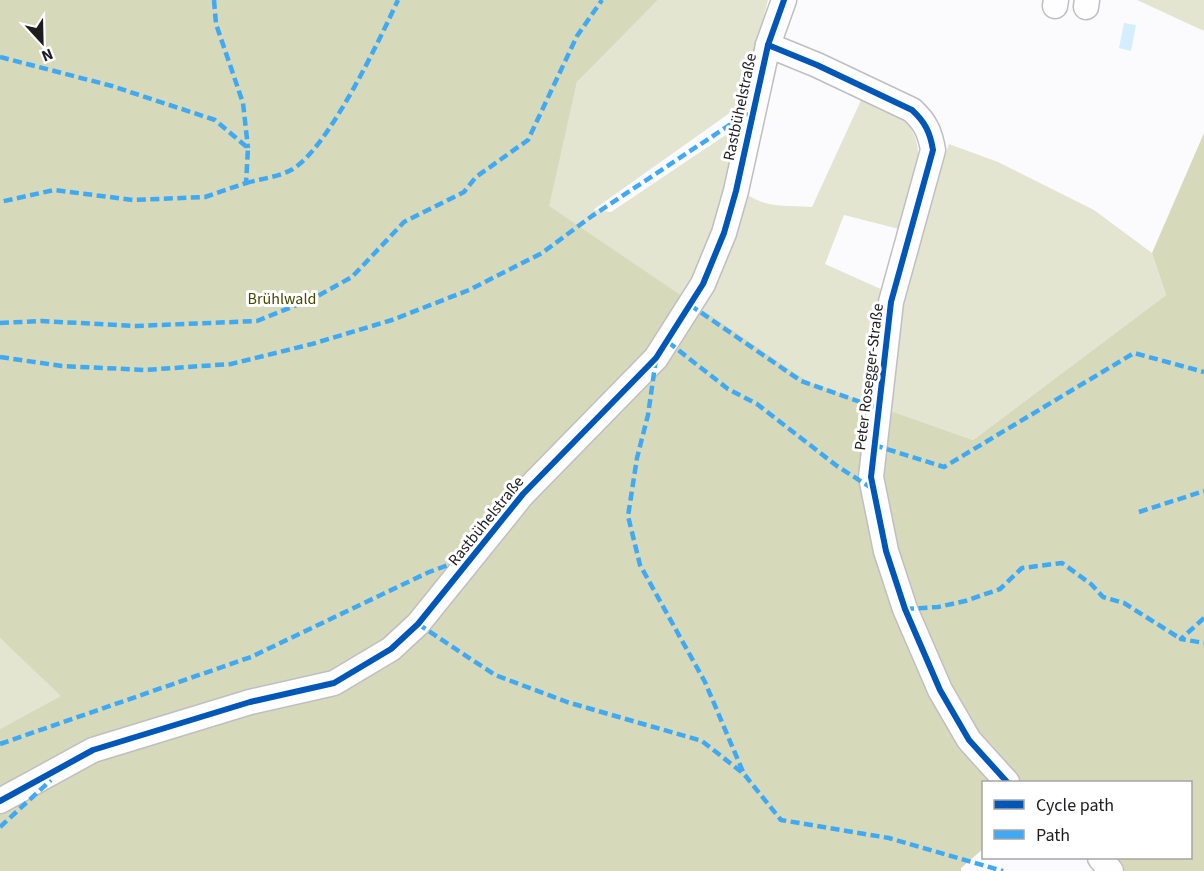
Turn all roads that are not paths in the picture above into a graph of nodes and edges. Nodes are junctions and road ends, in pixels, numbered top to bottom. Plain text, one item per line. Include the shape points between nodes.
1 (784, 0) edge
2 (768, 45) junction
3 (1005, 781) edge
4 (0, 801) edge
5 (1101, 859) edge
6 (1111, 871) edge

1 - 2 street, Rastbühelstraße
2 - 3 street, Peter Rosegger-Straße via 912,110 931,136 933,150 891,302 871,477 886,551 905,609 940,690 969,740
2 - 4 street, Rastbühelstraße via 736,191 712,263 694,298 656,358 523,494 418,624 391,649 333,683 250,702 93,750
5 - 6 street

